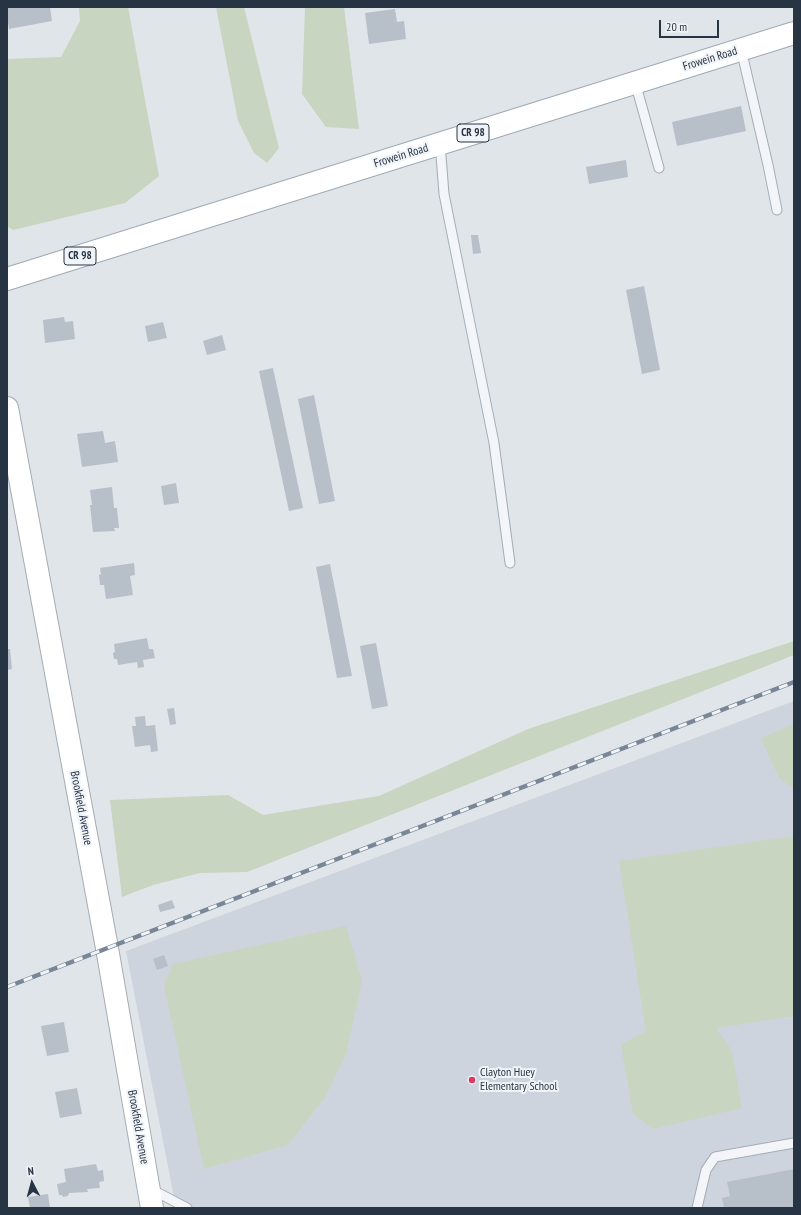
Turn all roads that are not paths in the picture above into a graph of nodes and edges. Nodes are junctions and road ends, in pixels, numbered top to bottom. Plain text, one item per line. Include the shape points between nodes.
1 (794, 33) edge
2 (741, 49) junction
3 (636, 82) junction
4 (440, 143) junction
5 (659, 168) dead end
6 (777, 210) dead end
7 (7, 279) edge
8 (7, 408) edge
9 (510, 563) dead end
10 (794, 1143) edge
11 (151, 1198) edge
12 (187, 1208) edge
13 (697, 1208) edge

1 - 2 main road, Frowein Road / CR 98
2 - 3 main road, Frowein Road / CR 98
2 - 6 lane
3 - 4 main road, Frowein Road / CR 98
3 - 5 lane
4 - 7 main road, Frowein Road / CR 98
4 - 9 lane via 444,194 494,443
8 - 11 main road, Brookfield Avenue
10 - 13 lane via 715,1157 706,1170
11 - 12 lane

